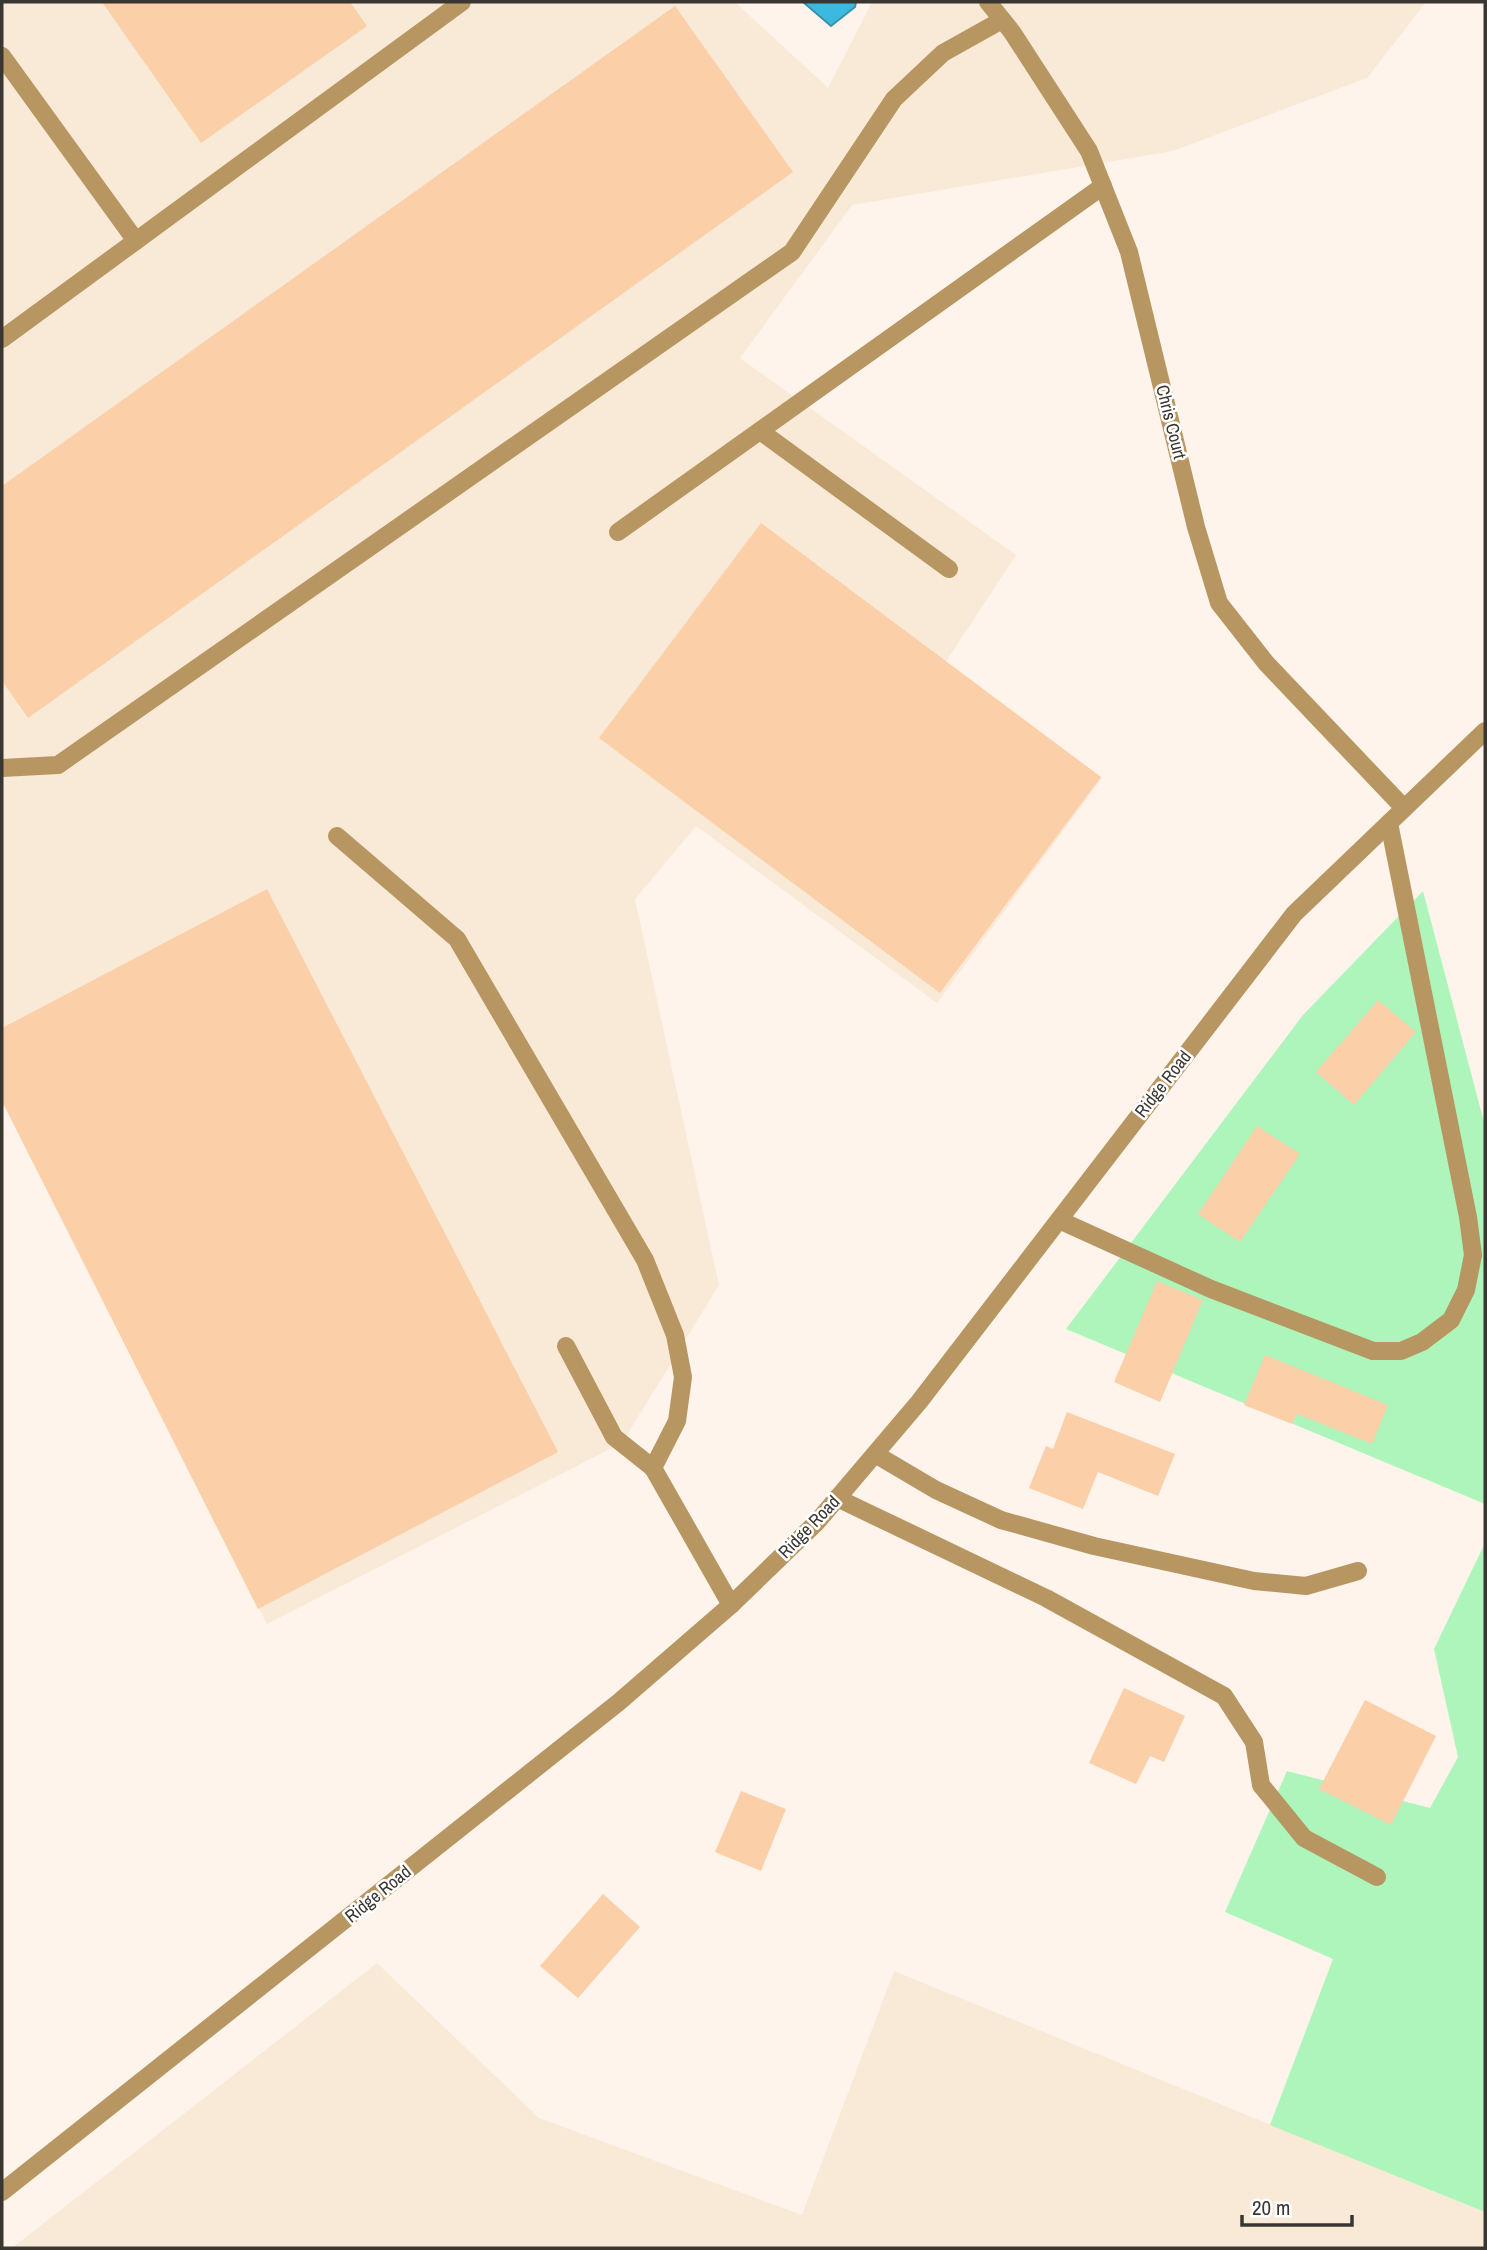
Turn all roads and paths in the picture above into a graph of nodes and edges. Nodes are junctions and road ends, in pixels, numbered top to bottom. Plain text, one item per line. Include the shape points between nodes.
1 (463, 2) edge
2 (988, 2) edge
3 (442, 8) edge
4 (1002, 20) junction
5 (2, 56) edge
6 (1103, 186) junction
7 (136, 241) junction
8 (2, 339) edge
9 (760, 431) junction
10 (618, 532) dead end
11 (950, 569) dead end
12 (1485, 731) edge
13 (2, 768) edge
14 (1404, 808) junction
15 (1389, 823) junction
16 (337, 836) dead end
17 (1059, 1220) junction
18 (566, 1346) dead end
19 (875, 1454) junction
20 (653, 1468) junction
21 (836, 1498) junction
22 (1358, 1572) dead end
23 (731, 1605) junction
24 (1377, 1877) dead end
25 (2, 2192) edge

1 - 3 street
2 - 4 street, Chris Court
3 - 7 street
4 - 6 street, Chris Court via 1089,151
4 - 13 street via 943,54 894,99 792,252 58,765
5 - 7 street
6 - 9 street
6 - 14 street, Chris Court via 1129,251 1219,603 1266,663
7 - 8 street
9 - 10 street
9 - 11 street
12 - 14 street, Ridge Road
14 - 15 street, Ridge Road
15 - 17 street, Ridge Road via 1294,914
15 - 17 street via 1473,1255 1466,1290 1451,1320 1401,1351 1373,1351 1210,1289
16 - 20 street via 457,939 645,1259 675,1335 683,1377 677,1421
17 - 19 street, Ridge Road
18 - 20 street via 614,1437
19 - 21 street, Ridge Road
19 - 22 street via 1000,1520 1094,1546 1254,1581 1306,1586
20 - 23 street
21 - 23 street, Ridge Road
21 - 24 street via 1046,1598 1224,1696 1254,1742 1261,1785 1304,1838
23 - 25 street, Ridge Road via 619,1702

